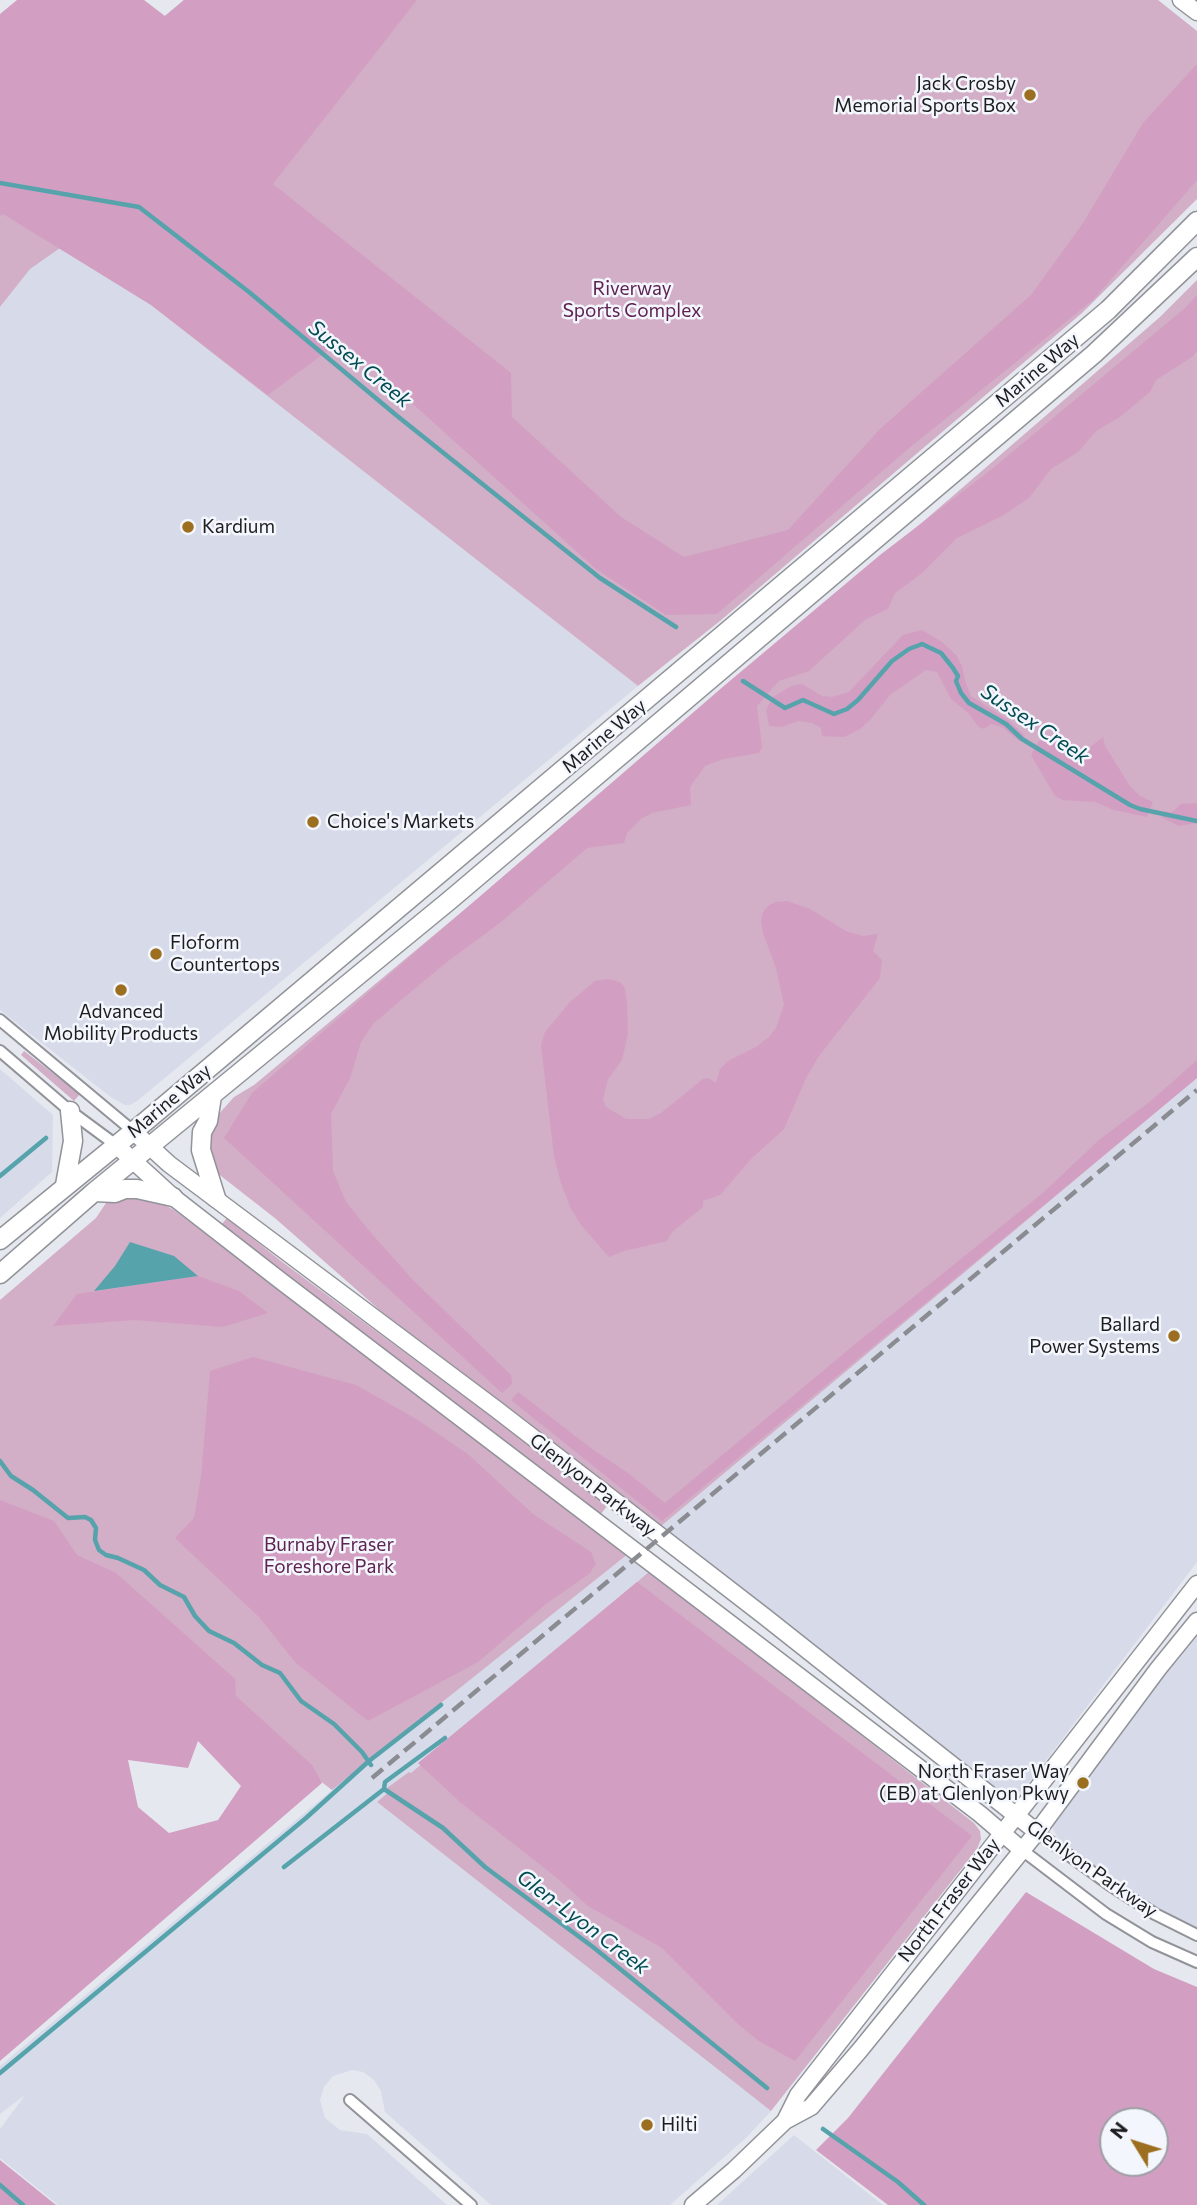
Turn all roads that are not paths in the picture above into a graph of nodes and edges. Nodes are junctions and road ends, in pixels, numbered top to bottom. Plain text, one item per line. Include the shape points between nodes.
1 (1181, 0) edge
2 (1197, 12) edge
3 (1197, 221) edge
4 (1197, 257) edge
5 (0, 1020) edge
6 (0, 1051) edge
7 (212, 1096) junction
8 (70, 1111) junction
9 (133, 1131) junction
10 (116, 1145) junction
11 (150, 1146) junction
12 (133, 1160) junction
13 (65, 1185) junction
14 (94, 1192) junction
15 (173, 1197) junction
16 (216, 1198) junction
17 (0, 1240) edge
18 (0, 1274) edge
19 (1197, 1584) edge
20 (1197, 1621) edge
21 (1015, 1815) junction
22 (1002, 1832) junction
23 (1037, 1832) junction
24 (1022, 1850) junction
25 (1197, 1935) edge
26 (1197, 1962) edge
27 (351, 2100) dead end
28 (785, 2120) junction
29 (471, 2205) edge
30 (693, 2205) edge

1 - 2 street
3 - 9 main road, Marine Way via 1098,318
4 - 7 main road, Marine Way via 1094,354
5 - 9 street, Glenlyon Parkway
6 - 8 street, Glenlyon Parkway
7 - 11 main road, Marine Way
7 - 16 main road via 201,1150
8 - 10 street, Glenlyon Parkway
8 - 13 main road via 73,1141
9 - 10 main road, Marine Way
9 - 11 street, Glenlyon Parkway
10 - 12 street, Glenlyon Parkway
10 - 13 main road, Marine Way
11 - 12 main road, Marine Way
11 - 16 street, Glenlyon Parkway
12 - 14 main road, Marine Way
12 - 15 street, Glenlyon Parkway
13 - 17 main road, Marine Way
14 - 15 main road via 137,1189
14 - 18 main road, Marine Way
15 - 22 street, Glenlyon Parkway
16 - 21 street, Glenlyon Parkway via 764,1616
19 - 21 street, North Fraser Way
20 - 23 street, North Fraser Way
21 - 22 street, North Fraser Way
21 - 23 street, Glenlyon Parkway
22 - 24 street, Glenlyon Parkway
22 - 28 street, North Fraser Way via 798,2095
23 - 24 street, North Fraser Way
23 - 25 street, Glenlyon Parkway via 1155,1914
24 - 26 street, Glenlyon Parkway via 1106,1914
24 - 28 street, North Fraser Way via 811,2107
27 - 29 street
28 - 30 street, North Fraser Way

